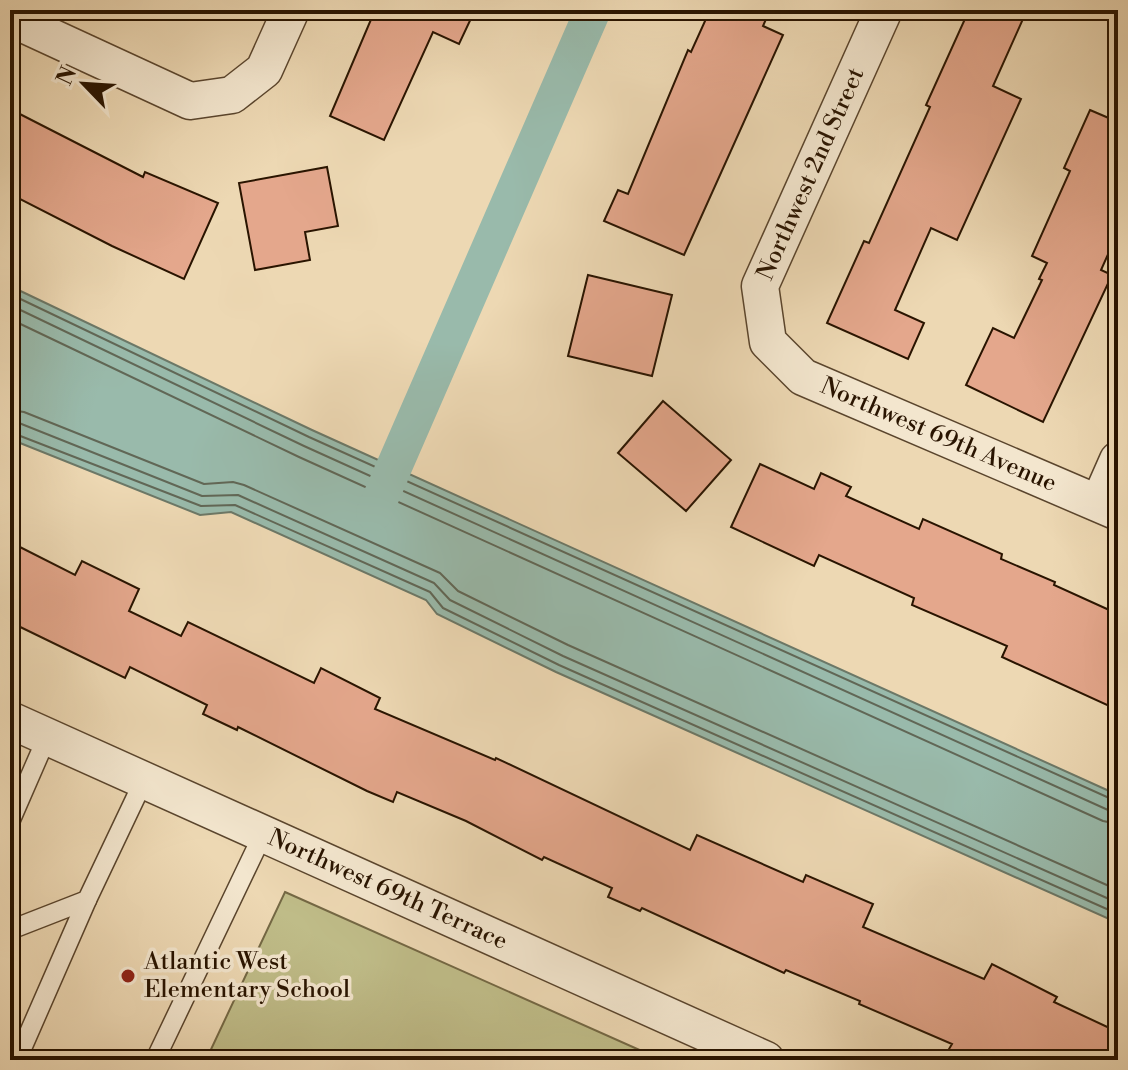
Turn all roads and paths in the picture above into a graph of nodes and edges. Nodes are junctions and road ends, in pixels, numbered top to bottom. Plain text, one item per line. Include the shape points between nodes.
1 (291, 10) edge
2 (884, 10) edge
3 (10, 18) edge
4 (768, 342) joint
5 (1118, 460) edge
6 (1108, 507) edge
7 (10, 720) edge
8 (47, 737) junction
9 (144, 780) junction
10 (11, 816) edge
11 (263, 834) junction
12 (87, 900) junction
13 (10, 930) edge
14 (17, 1060) edge
15 (155, 1060) edge
16 (766, 1060) edge

1 - 3 street via 264,70 232,95 190,101
2 - 4 street, Northwest 2nd Street via 760,286
4 - 6 street, Northwest 69th Avenue via 803,377
5 - 6 street
7 - 8 street, Northwest 69th Terrace
8 - 9 street, Northwest 69th Terrace
8 - 10 lane
9 - 11 street, Northwest 69th Terrace
9 - 12 lane
11 - 15 lane
11 - 16 street, Northwest 69th Terrace
12 - 13 lane
12 - 14 lane

